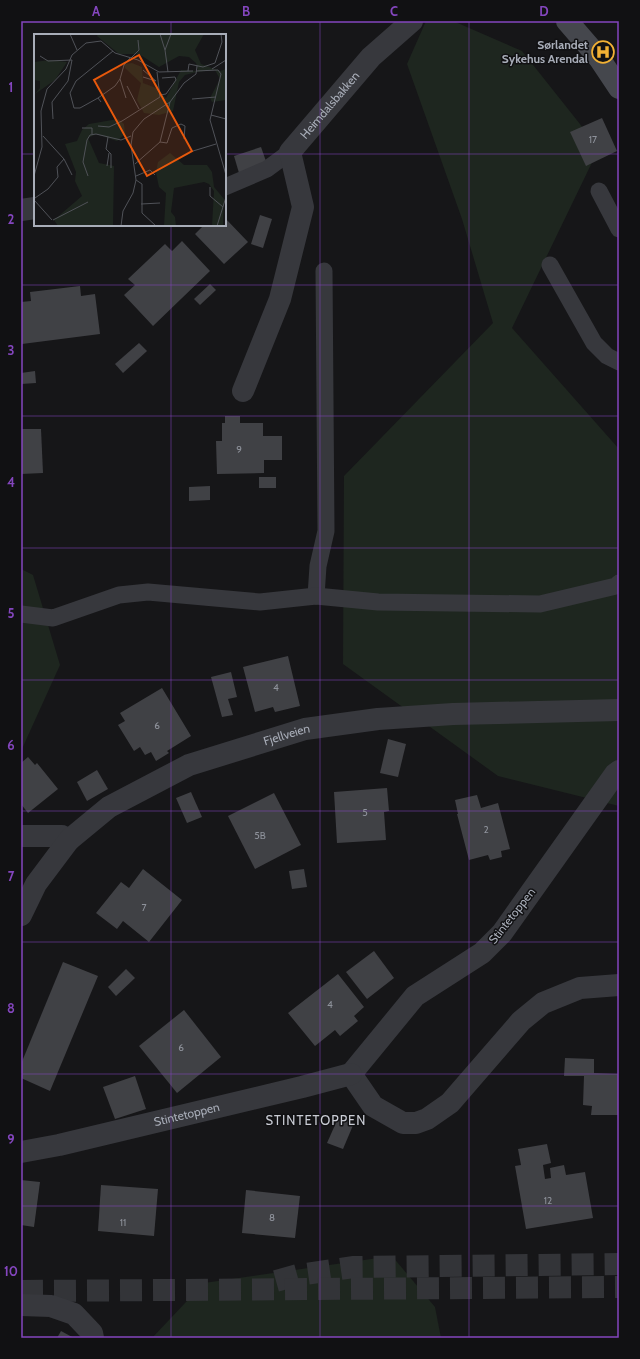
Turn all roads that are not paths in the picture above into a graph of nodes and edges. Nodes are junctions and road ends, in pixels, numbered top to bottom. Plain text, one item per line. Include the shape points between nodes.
1 (412, 21) edge
2 (567, 21) edge
3 (619, 88) edge
4 (290, 152) junction
5 (226, 186) edge
6 (599, 192) dead end
7 (34, 208) edge
8 (21, 210) edge
9 (619, 229) edge
10 (550, 265) dead end
11 (324, 271) dead end
12 (619, 362) edge
13 (243, 391) dead end
14 (619, 583) edge
15 (316, 596) junction
16 (21, 614) edge
17 (619, 710) edge
18 (619, 771) edge
19 (21, 836) edge
20 (69, 840) junction
21 (21, 915) edge
22 (619, 985) edge
23 (351, 1074) junction
24 (21, 1152) edge
25 (21, 1305) edge
26 (94, 1338) edge

1 - 4 street, Heimdalsbakken via 371,57
2 - 3 main road via 600,58
4 - 5 lane via 267,169
4 - 13 street via 304,207 280,300
6 - 9 lane
7 - 8 street
10 - 12 lane via 594,343 606,356
11 - 15 lane via 326,531 318,566
14 - 15 lane via 616,586 540,604 378,602
15 - 16 lane via 260,602 148,592 119,595 53,618
17 - 20 street, Fjellveien via 453,714 378,719 305,729 189,765 109,807
18 - 23 street, Stintetoppen via 502,933 482,953 415,996
19 - 20 street via 62,836
20 - 21 street, Fjellveien via 36,884
22 - 23 street via 580,988 543,1003 521,1021 450,1103 427,1119 416,1123 404,1123 373,1106
23 - 24 street, Stintetoppen via 82,1140
25 - 26 street via 51,1306 74,1314

